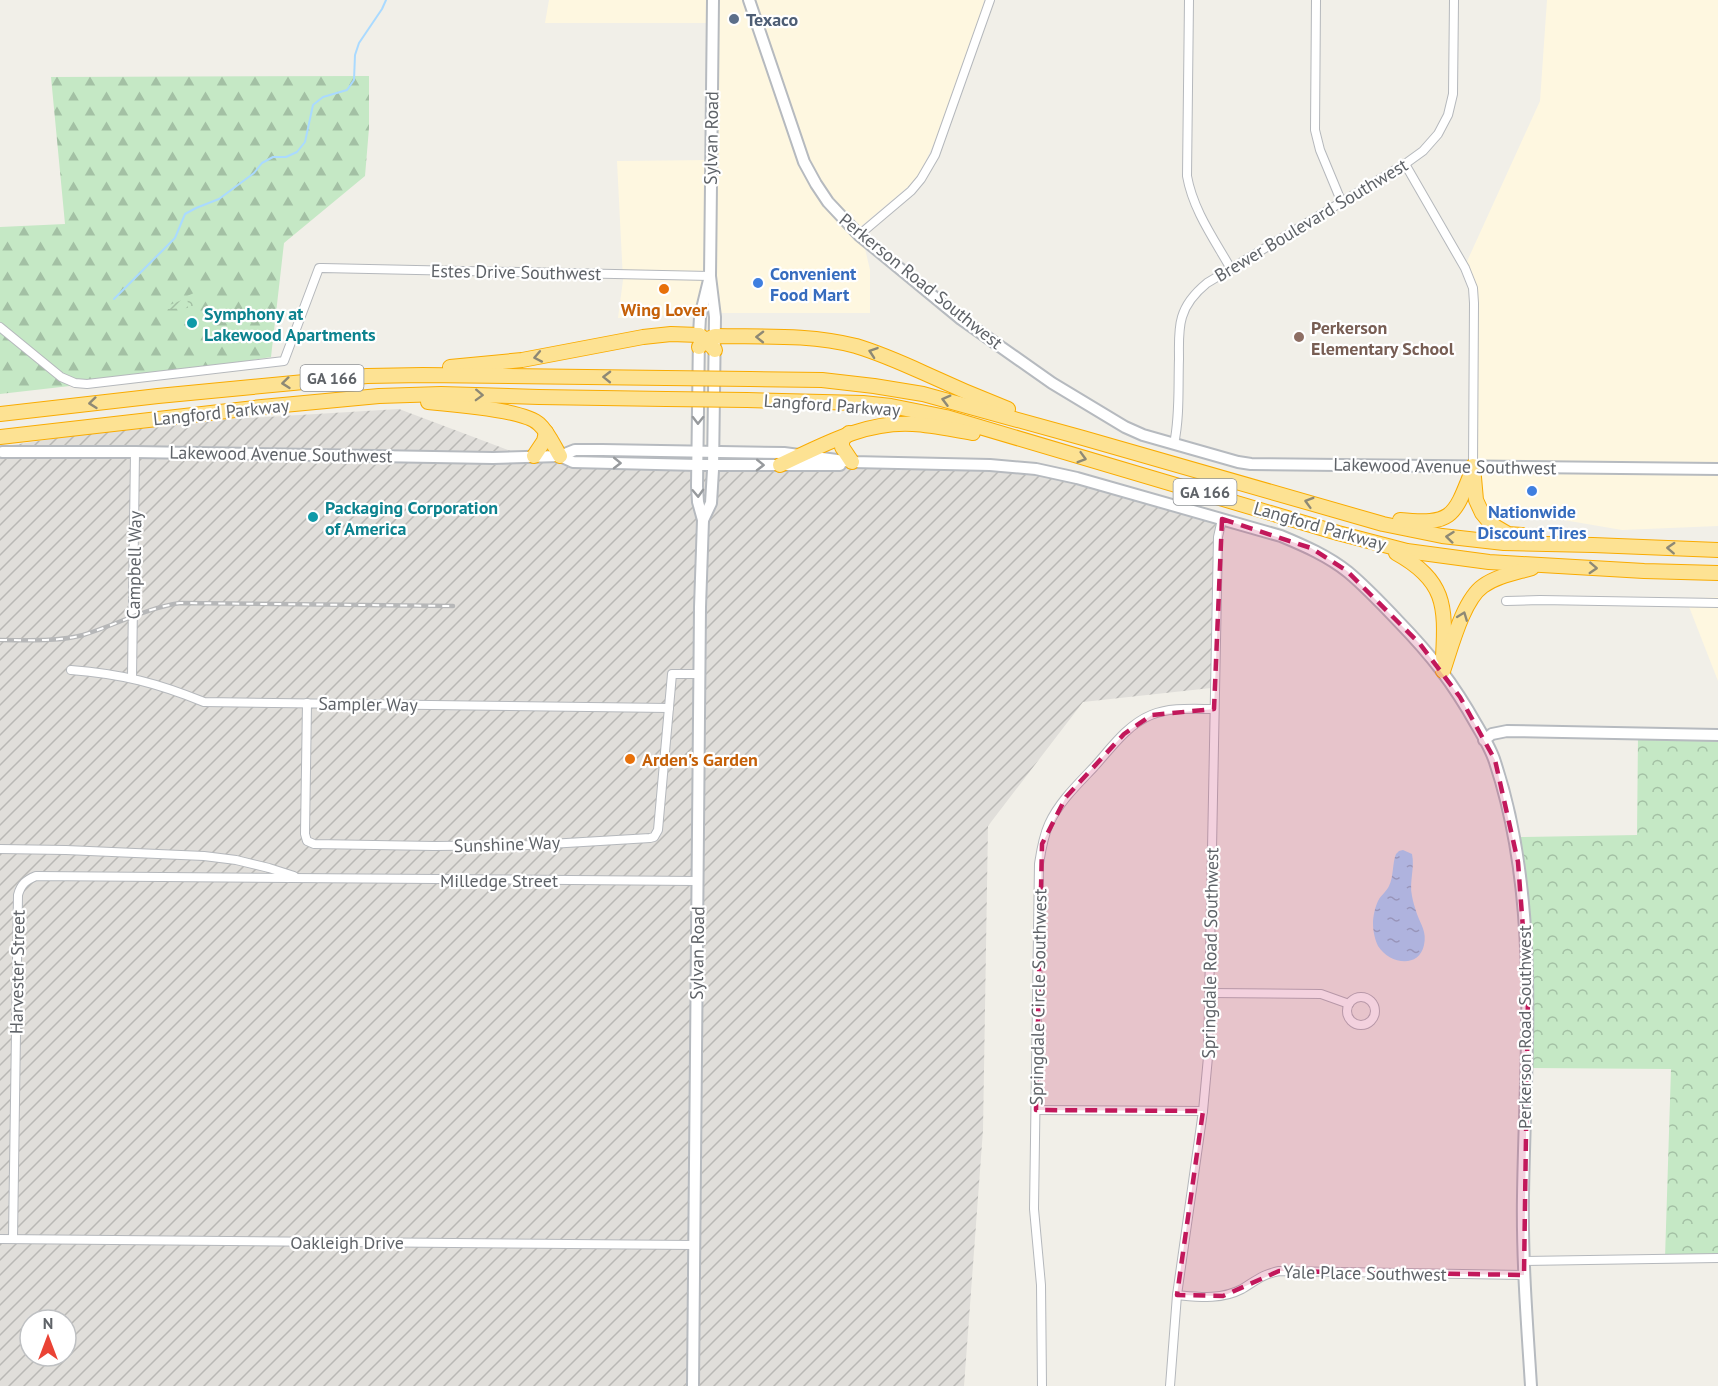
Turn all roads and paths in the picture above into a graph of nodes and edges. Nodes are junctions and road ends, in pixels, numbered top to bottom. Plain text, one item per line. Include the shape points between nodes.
1 (713, 0) edge
2 (749, 0) edge
3 (990, 0) edge
4 (1189, 0) edge
5 (1316, 0) edge
6 (1454, 0) edge
7 (1405, 164) junction
8 (1342, 203) junction
9 (859, 235) junction
10 (1231, 269) junction
11 (710, 276) junction
12 (0, 327) edge
13 (707, 341) junction
14 (367, 376) junction
15 (379, 396) junction
16 (0, 414) edge
17 (546, 432) junction
18 (849, 433) junction
19 (0, 437) edge
20 (1083, 438) junction
21 (1026, 441) junction
22 (1174, 444) junction
23 (697, 451) junction
24 (2, 452) dead end
25 (135, 452) junction
26 (712, 452) junction
27 (801, 455) junction
28 (534, 456) junction
29 (560, 456) junction
30 (852, 462) junction
31 (697, 465) junction
32 (712, 465) junction
33 (780, 465) junction
34 (1473, 466) junction
35 (1718, 469) edge
36 (1366, 518) junction
37 (1222, 519) junction
38 (703, 520) junction
39 (1593, 545) junction
40 (1383, 546) junction
41 (1718, 550) edge
42 (1543, 566) junction
43 (1718, 573) edge
44 (1506, 601) dead end
45 (1718, 603) edge
46 (71, 670) dead end
47 (1443, 671) junction
48 (699, 674) junction
49 (132, 678) junction
50 (307, 703) junction
51 (669, 708) junction
52 (1214, 709) junction
53 (1718, 735) edge
54 (1484, 740) junction
55 (0, 849) edge
56 (55, 876) joint
57 (301, 878) junction
58 (697, 882) junction
59 (1210, 993) junction
60 (1348, 1004) dead end
61 (1036, 1110) junction
62 (1203, 1111) junction
63 (0, 1239) edge
64 (13, 1239) junction
65 (694, 1245) junction
66 (1718, 1258) edge
67 (1524, 1261) junction
68 (1524, 1275) junction
69 (1177, 1295) junction
70 (693, 1386) edge
71 (1042, 1386) edge
72 (1170, 1386) edge
73 (1531, 1386) edge

1 - 11 street, Sylvan Road
2 - 9 street, Perkerson Road Southwest via 804,162 828,202
3 - 9 street via 935,154 911,191
4 - 10 street via 1188,183 1195,206
5 - 8 street via 1315,130
6 - 7 street, Brewer Boulevard Southwest via 1454,94 1448,115 1438,134
7 - 8 street, Brewer Boulevard Southwest
7 - 34 street via 1473,288
8 - 10 street, Brewer Boulevard Southwest
9 - 22 street, Perkerson Road Southwest via 962,319 1052,382 1125,427
10 - 22 street, Brewer Boulevard Southwest via 1198,291 1182,316
11 - 12 street, Estes Drive Southwest via 319,268 284,361 87,384 61,376
11 - 13 street, Sylvan Road via 700,317
13 -> 14 highway via 671,334 522,360
20 -> 13 highway via 858,347 805,338
13 -> 23 street, Sylvan Road
13 - 26 street, Sylvan Road
14 -> 16 highway, Langford Parkway / GA 166
20 -> 14 highway, Langford Parkway / GA 166, bridge via 923,394 822,380
15 - 17 highway via 514,413 534,420
15 - 19 highway, Langford Parkway / GA 166
15 -> 21 highway, Langford Parkway / GA 166, bridge via 441,394 891,406 946,417
17 - 28 highway
17 - 29 highway
18 - 21 highway via 912,424
18 - 27 highway
18 - 30 highway via 842,440
36 -> 20 highway, Langford Parkway / GA 166
21 -> 40 highway, Langford Parkway / GA 166
22 - 34 street, Lakewood Avenue Southwest via 1251,464
23 - 26 street, Lakewood Avenue Southwest
23 - 29 street, Lakewood Avenue Southwest via 575,450
23 - 31 street, Sylvan Road
24 - 25 street, Lakewood Avenue Southwest
25 - 28 street, Lakewood Avenue Southwest
25 - 49 street, Campbell Way
26 - 27 street, Lakewood Avenue Southwest
26 - 32 street, Sylvan Road
27 - 30 street, Lakewood Avenue Southwest
27 - 33 highway
28 - 29 street, Lakewood Avenue Southwest
29 -> 31 street, Lakewood Avenue Southwest via 573,462
30 - 33 street, Lakewood Avenue Southwest via 837,466
30 - 37 street, Lakewood Avenue Southwest via 1036,469
31 - 32 street, Lakewood Avenue Southwest
31 -> 38 street, Sylvan Road via 698,502
32 -> 33 street, Lakewood Avenue Southwest
32 - 38 street, Sylvan Road via 711,503
34 - 35 street, Lakewood Avenue Southwest
34 - 36 highway via 1461,499 1443,519 1426,523
34 - 39 highway via 1476,500 1491,524 1508,534 1572,538
39 -> 36 highway, Langford Parkway / GA 166 via 1504,543 1442,536
37 - 47 street, Perkerson Road Southwest via 1311,548 1347,571
37 - 52 street, Springdale Road Southwest via 1218,537
38 - 48 street, Sylvan Road
41 -> 39 highway, Langford Parkway / GA 166
40 - 42 highway, Langford Parkway / GA 166 via 1443,557
40 - 47 highway via 1419,567 1439,594 1445,624
42 -> 43 highway, Langford Parkway / GA 166
47 -> 42 highway via 1468,603 1481,587 1498,578
44 - 45 street
46 - 49 street, Sampler Way
47 - 54 street, Perkerson Road Southwest
48 - 51 street, Sunshine Way via 672,674
48 - 58 street, Sylvan Road
49 - 50 street, Sampler Way via 204,702
50 - 51 street, Sampler Way
50 - 51 street, Sunshine Way via 307,841 422,846 533,845 654,837 658,830
52 - 59 street, Springdale Road Southwest
52 - 61 street, Springdale Circle Southwest via 1168,710 1136,723 1066,797 1049,824 1040,864
53 - 54 street via 1507,731
54 - 67 street, Perkerson Road Southwest via 1495,760 1509,812 1525,936 1528,995
55 - 57 street, Milledge Street via 204,856
56 - 57 street, Milledge Street
56 - 64 street, Harvester Street via 26,879 18,895
57 - 58 street, Milledge Street
58 - 65 street, Sylvan Road
59 - 60 street via 1322,994
59 - 62 street, Springdale Road Southwest
61 - 62 street
61 - 71 street, Springdale Circle Southwest via 1034,1209 1041,1285
62 - 69 street, Springdale Road Southwest
63 - 64 street, Oakleigh Drive
64 - 65 street, Oakleigh Drive
65 - 70 street, Sylvan Road
66 - 67 street
67 - 68 street, Perkerson Road Southwest
68 - 69 street, Yale Place Southwest via 1279,1271 1263,1274 1223,1296
68 - 73 street, Perkerson Road Southwest
69 - 72 street, Springdale Road Southwest

